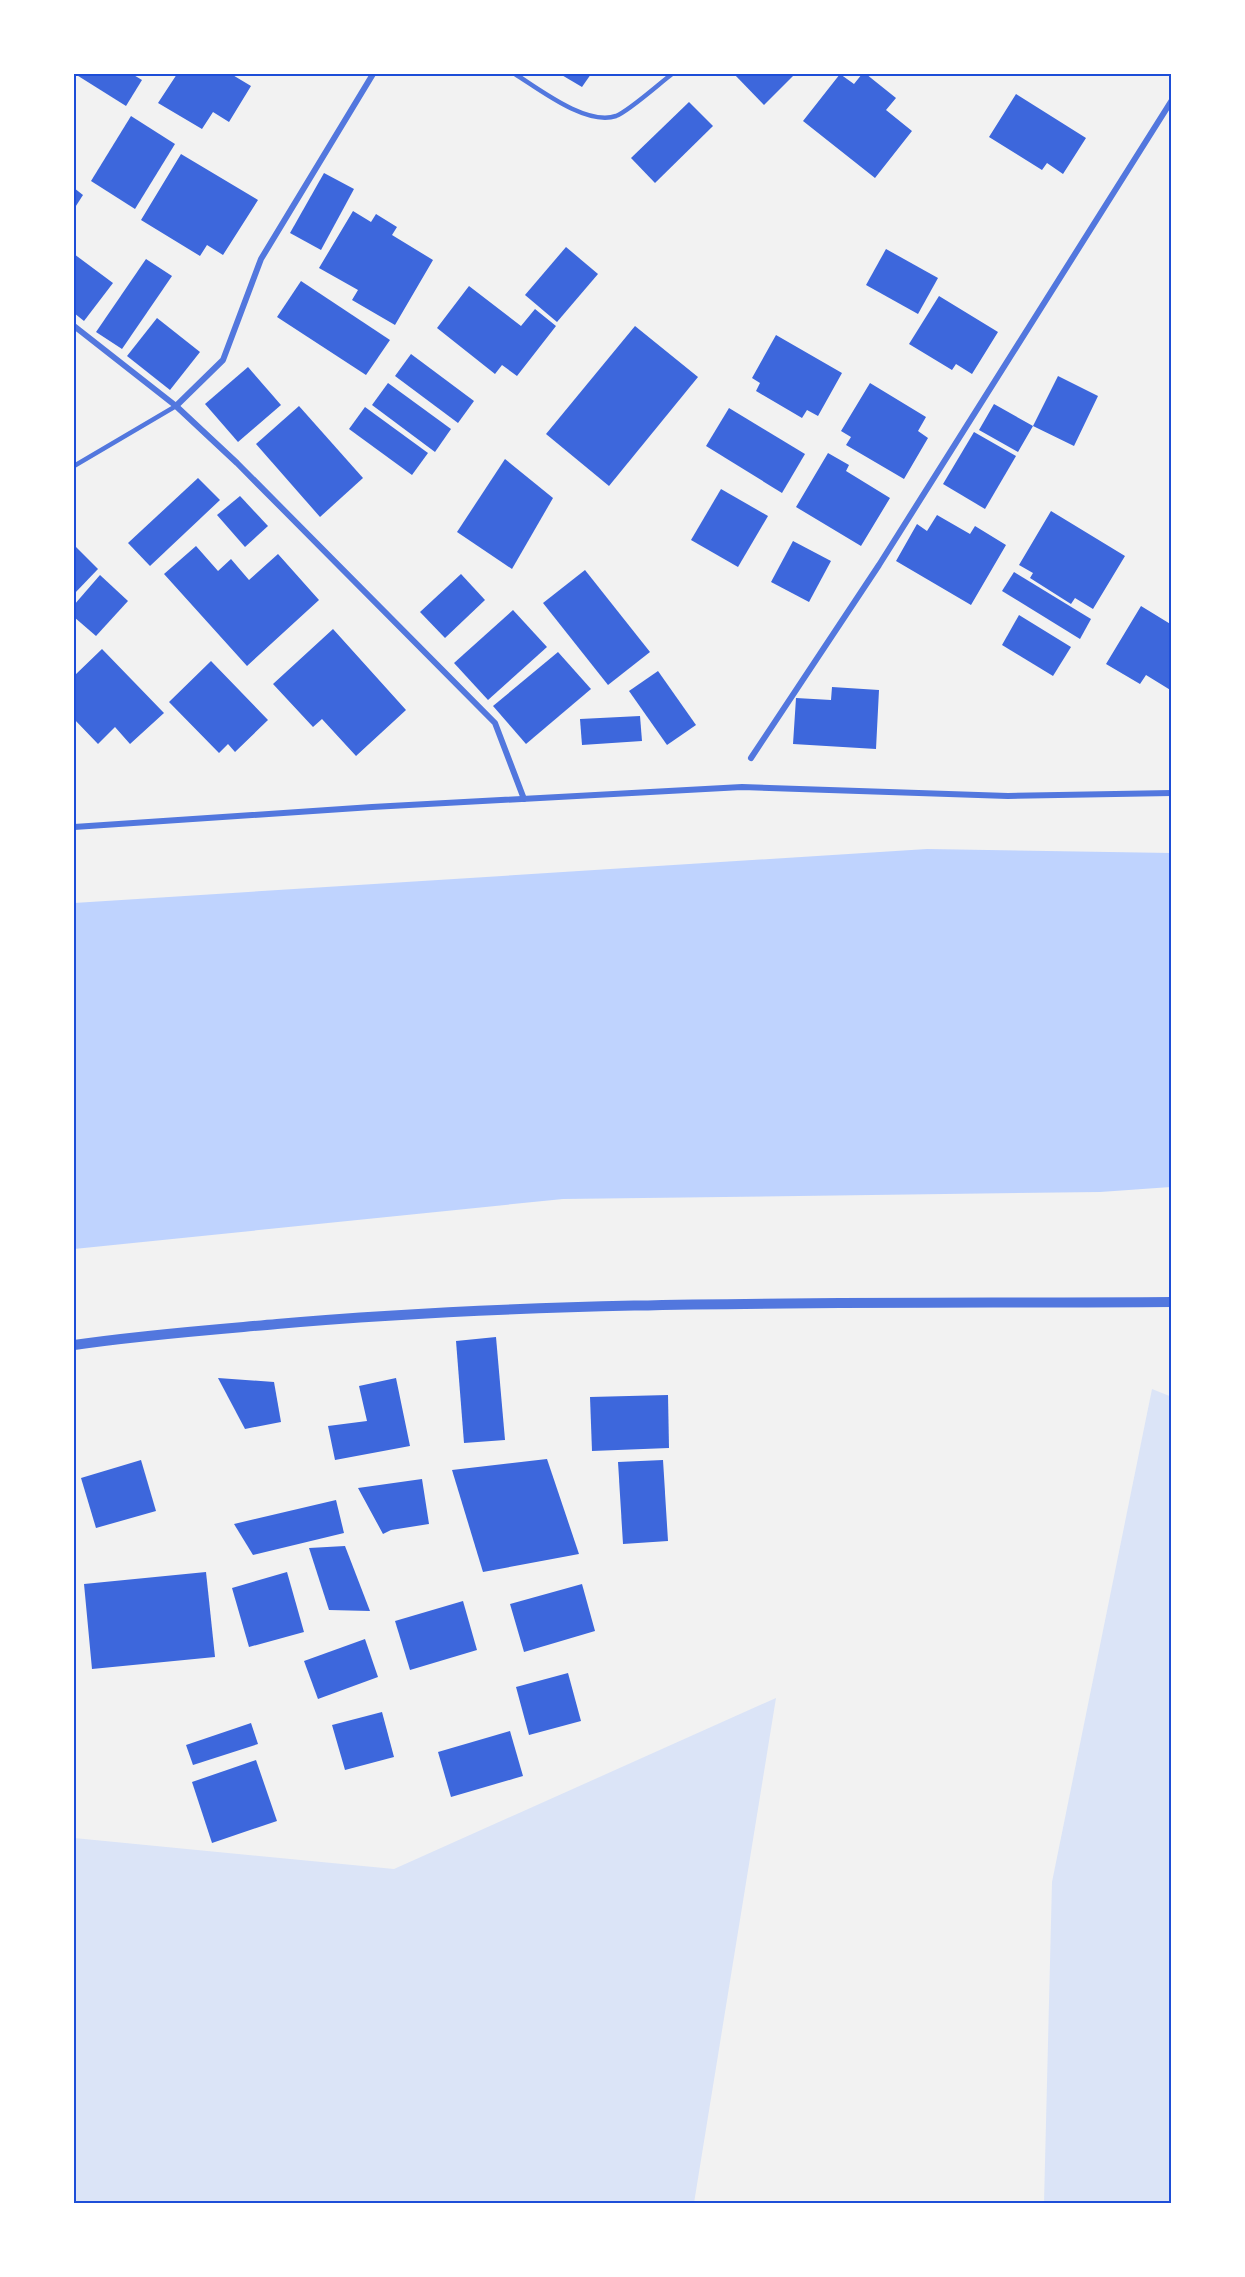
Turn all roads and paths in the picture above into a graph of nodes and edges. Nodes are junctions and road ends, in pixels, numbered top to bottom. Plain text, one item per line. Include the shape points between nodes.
1 (373, 74) edge
2 (515, 74) edge
3 (672, 74) edge
4 (1172, 100) edge
5 (74, 326) edge
6 (176, 406) junction
7 (74, 466) edge
8 (751, 758) dead end
9 (1172, 793) edge
10 (524, 799) junction
11 (74, 827) edge
12 (1172, 1302) edge
13 (74, 1346) edge

1 - 6 street via 261,259 223,360
2 - 3 lane via 566,107 586,115 616,116
4 - 8 street via 879,565
5 - 6 street
6 - 7 lane
6 - 10 street via 495,723
9 - 10 street via 1008,796 742,787
10 - 11 street
12 - 13 street via 666,1305 400,1314 128,1337

